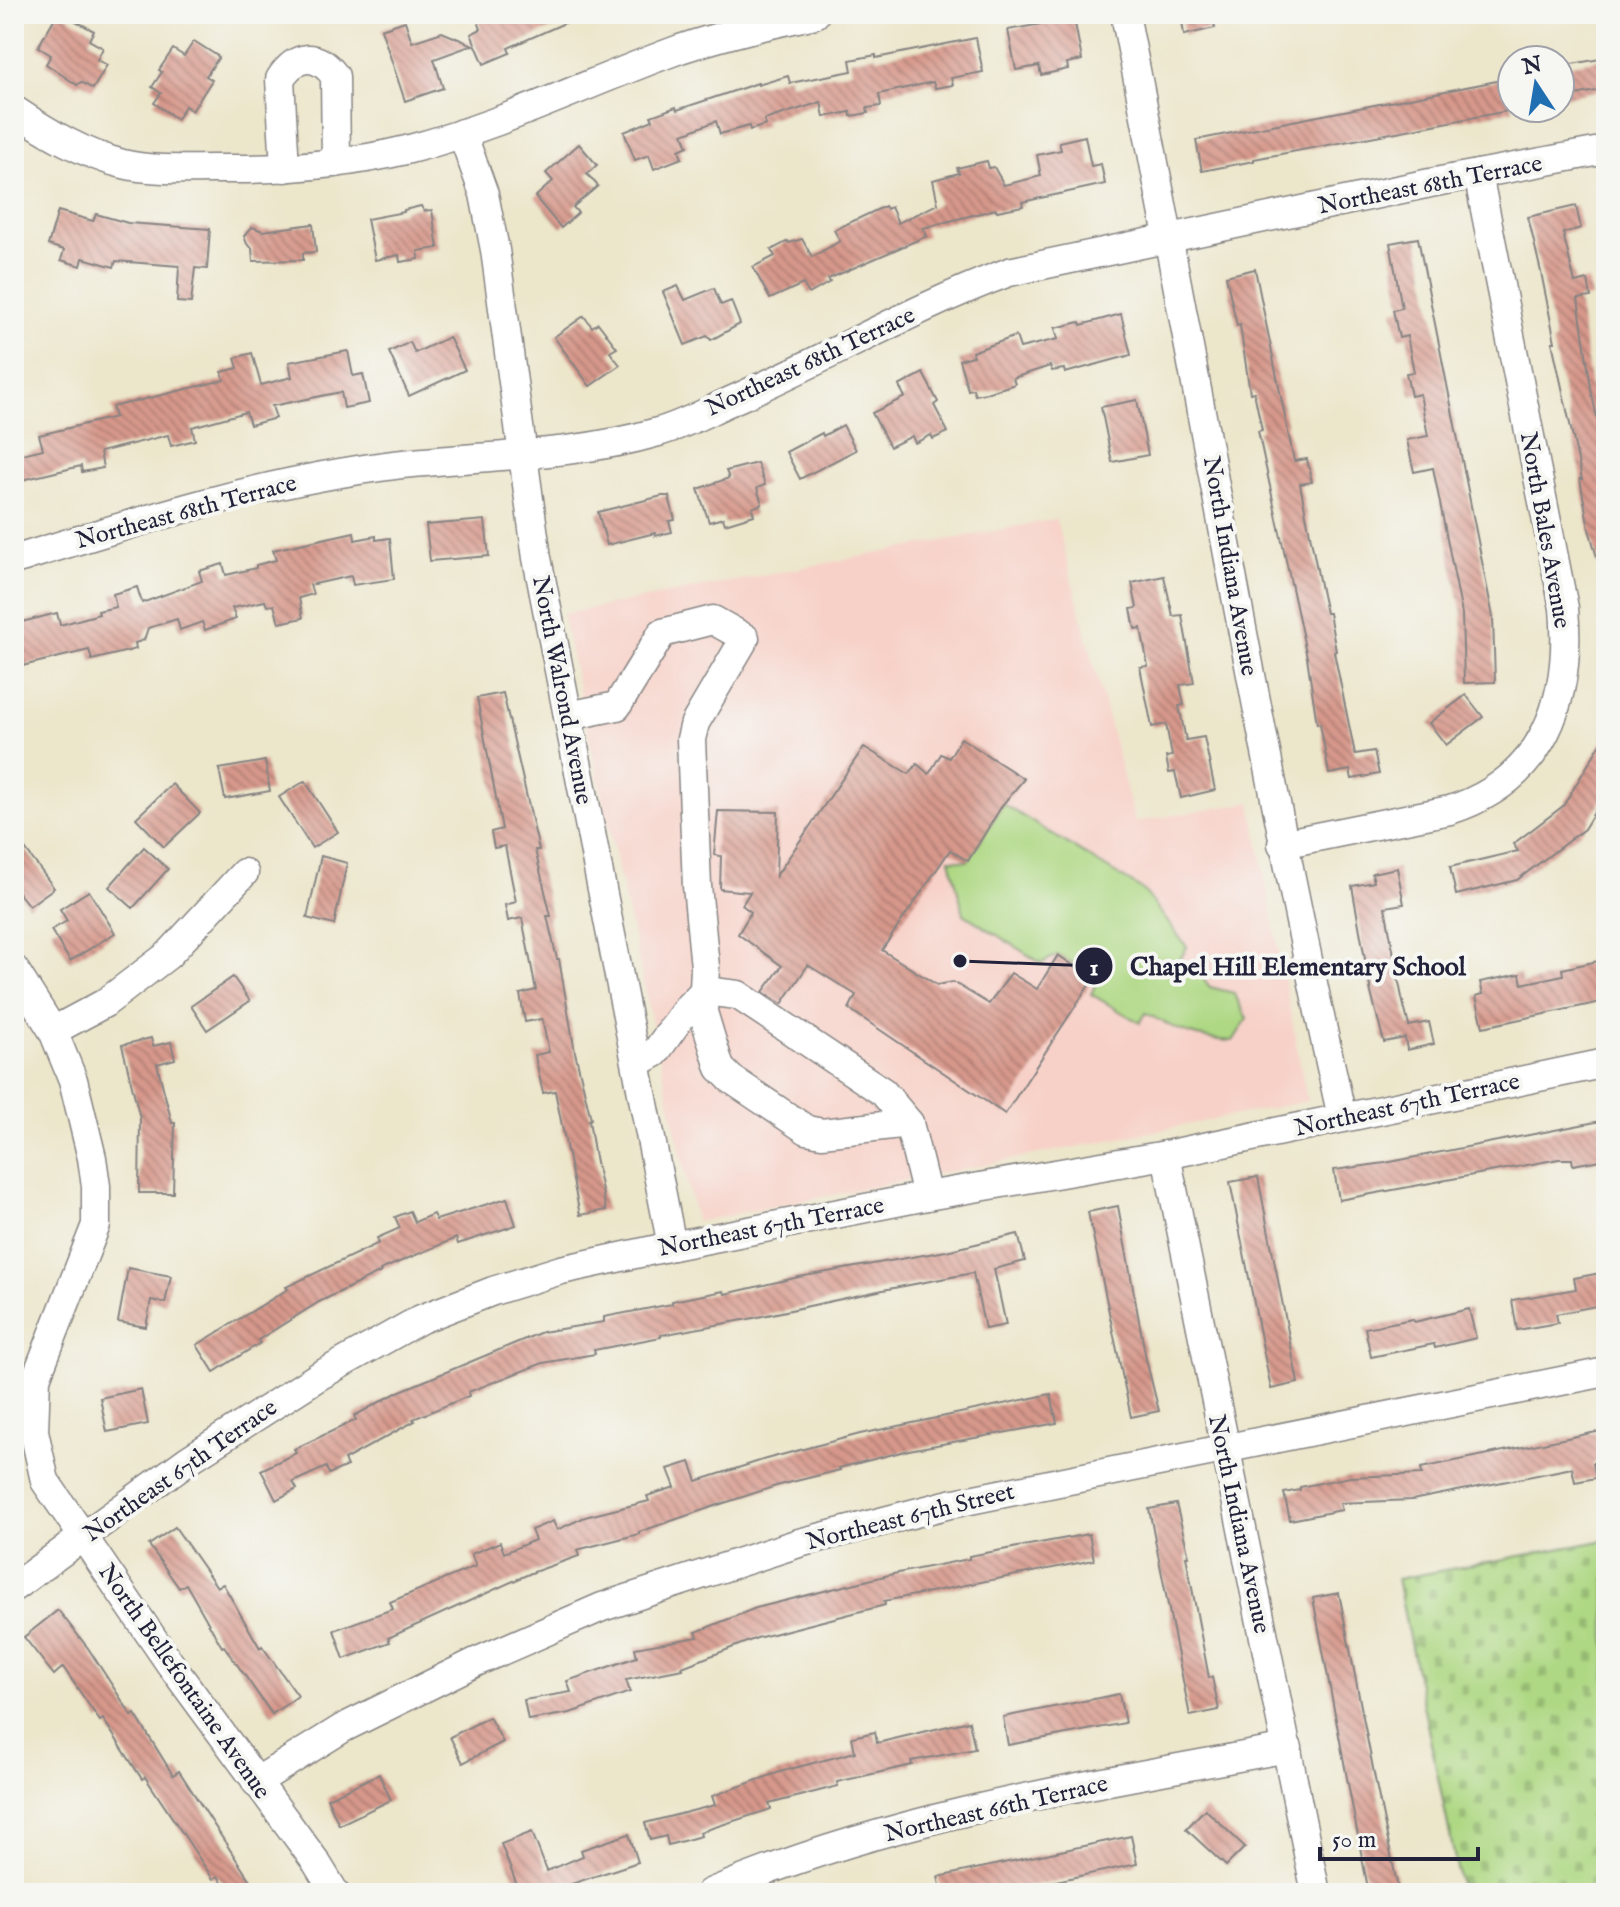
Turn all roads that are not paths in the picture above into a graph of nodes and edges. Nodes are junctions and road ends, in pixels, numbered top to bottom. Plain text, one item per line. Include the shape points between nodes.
1 (815, 14) edge
2 (1125, 14) edge
3 (14, 110) edge
4 (462, 133) junction
5 (1606, 150) edge
6 (336, 163) junction
7 (285, 168) junction
8 (1478, 174) junction
9 (1170, 237) junction
10 (522, 456) junction
11 (14, 560) edge
12 (568, 716) junction
13 (1282, 844) junction
14 (244, 873) dead end
15 (14, 969) edge
16 (704, 991) junction
17 (53, 1031) junction
18 (637, 1063) junction
19 (1606, 1063) edge
20 (1342, 1117) junction
21 (909, 1123) junction
22 (1166, 1155) junction
23 (927, 1196) junction
24 (672, 1246) junction
25 (1606, 1372) edge
26 (1223, 1448) junction
27 (83, 1536) junction
28 (14, 1587) edge
29 (1288, 1748) junction
30 (256, 1782) junction
31 (335, 1893) edge
32 (710, 1893) edge
33 (1316, 1893) edge

1 - 4 street via 681,49
2 - 9 street, North Indiana Avenue
3 - 7 street via 71,144 124,164
4 - 6 street
4 - 10 street, North Walrond Avenue via 484,194 495,250
5 - 8 street, Northeast 68th Terrace
6 - 7 street
6 - 7 street via 335,76 314,59 300,60 280,79
8 - 9 street, Northeast 68th Terrace
8 - 13 street, North Bales Avenue via 1564,608 1567,637 1559,694 1538,746 1521,769 1476,801
9 - 10 street, Northeast 68th Terrace via 1009,272 948,295 802,369 659,432
9 - 13 street, North Indiana Avenue
10 - 11 street, Northeast 68th Terrace via 396,465 280,483
10 - 12 street, North Walrond Avenue
12 - 16 street via 617,706 662,633 713,620 745,638 695,723 691,739
12 - 18 street, North Walrond Avenue
13 - 20 street, North Indiana Avenue
14 - 17 street via 168,955 105,1003
15 - 17 street, North Bellefontaine Avenue
16 - 18 street via 655,1053
16 - 21 street via 738,995 883,1092
16 - 21 street via 703,1012 720,1068 807,1130 822,1133
17 - 27 street, North Bellefontaine Avenue via 73,1080 92,1158 96,1225 36,1378 34,1431 45,1481
18 - 24 street, North Walrond Avenue
19 - 20 street, Northeast 67th Terrace
20 - 22 street, Northeast 67th Terrace
21 - 23 street
22 - 23 street, Northeast 67th Terrace
22 - 26 street, North Indiana Avenue
23 - 24 street, Northeast 67th Terrace
24 - 27 street, Northeast 67th Terrace via 561,1270 421,1319 253,1417
25 - 26 street, Northeast 67th Street
26 - 29 street, North Indiana Avenue
26 - 30 street, Northeast 67th Street via 899,1516 616,1602 476,1662 343,1728
27 - 28 street, Northeast 67th Terrace
27 - 30 street, North Bellefontaine Avenue
29 - 32 street, Northeast 66th Terrace via 999,1804 834,1847
29 - 33 street, North Indiana Avenue
30 - 31 street, North Bellefontaine Avenue

